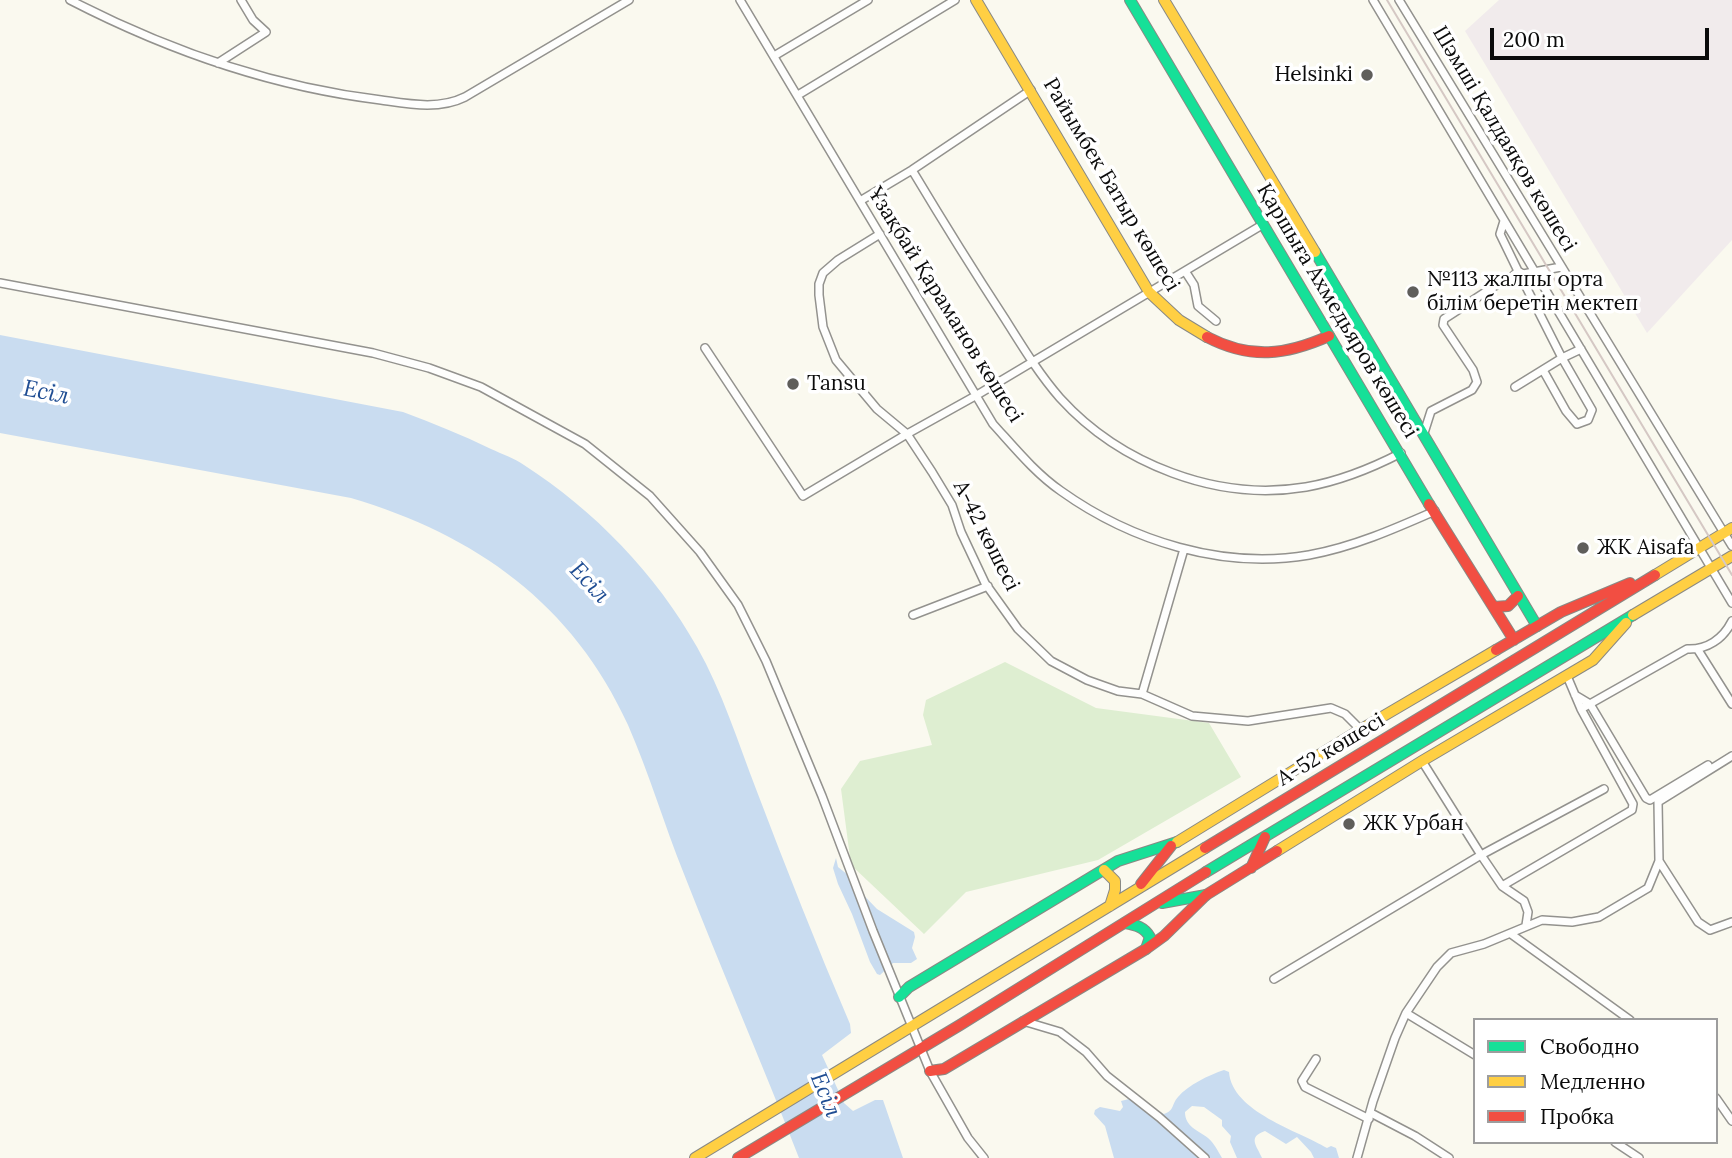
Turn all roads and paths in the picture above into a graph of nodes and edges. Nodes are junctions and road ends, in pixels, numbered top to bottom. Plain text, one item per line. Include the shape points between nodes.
1 (70, 0) edge
2 (241, 0) edge
3 (629, 0) edge
4 (740, 0) edge
5 (868, 0) edge
6 (956, 0) edge
7 (976, 0) edge
8 (1130, 0) edge
9 (1164, 0) edge
10 (1373, 0) edge
11 (1399, 0) edge
12 (774, 56) junction
13 (218, 62) junction
14 (1031, 90) junction
15 (798, 95) junction
16 (912, 170) junction
17 (860, 201) junction
18 (1504, 221) junction
19 (1262, 225) junction
20 (880, 234) junction
21 (1561, 267) junction
22 (1185, 271) junction
23 (1518, 271) junction
24 (1535, 272) junction
25 (0, 283) edge
26 (1149, 292) junction
27 (1216, 321) dead end
28 (1329, 335) junction
29 (705, 348) dead end
30 (1581, 349) junction
31 (1562, 358) junction
32 (1033, 362) junction
33 (1543, 370) junction
34 (1515, 387) dead end
35 (977, 395) junction
36 (1424, 433) junction
37 (907, 434) junction
38 (1401, 453) junction
39 (1435, 511) junction
40 (1728, 530) edge
41 (1700, 547) junction
42 (1732, 547) edge
43 (1184, 549) junction
44 (1732, 556) edge
45 (1672, 564) junction
46 (1711, 567) junction
47 (988, 586) junction
48 (1518, 596) junction
49 (1732, 603) edge
50 (1494, 607) junction
51 (913, 615) dead end
52 (1633, 615) junction
53 (1732, 621) edge
54 (1537, 626) junction
55 (1514, 640) junction
56 (1698, 650) junction
57 (1567, 676) junction
58 (1142, 694) junction
59 (1575, 695) junction
60 (1590, 704) junction
61 (1732, 704) edge
62 (1581, 709) junction
63 (1358, 732) junction
64 (1732, 754) edge
65 (1422, 761) junction
66 (1604, 789) dead end
67 (1223, 815) junction
68 (1253, 819) junction
69 (1266, 835) junction
70 (1171, 846) junction
71 (1481, 855) junction
72 (1659, 861) junction
73 (1251, 868) junction
74 (1104, 870) junction
75 (1503, 886) junction
76 (1136, 890) junction
77 (1206, 895) junction
78 (1154, 904) junction
79 (1110, 906) junction
80 (1732, 922) edge
81 (1124, 923) junction
82 (1527, 925) junction
83 (1511, 934) junction
84 (1146, 948) junction
85 (1273, 979) dead end
86 (899, 997) junction
87 (1406, 1013) junction
88 (1627, 1018) edge
89 (1023, 1021) junction
90 (1473, 1054) edge
91 (1316, 1059) dead end
92 (930, 1071) junction
93 (1718, 1101) edge
94 (1370, 1116) junction
95 (1732, 1121) edge
96 (1618, 1144) edge
97 (695, 1158) edge
98 (738, 1158) edge
99 (984, 1158) edge
100 (1205, 1158) edge
101 (1357, 1158) edge
102 (1449, 1158) edge
103 (1639, 1158) edge

1 - 13 street
2 - 13 street via 267,32
3 - 13 street via 444,105 335,94
4 - 12 street, Ұзақбай Қараманов көшесі
5 - 12 street
6 - 15 street
7 - 14 street, Райымбек Батыр көшесі
8 - 19 street, Қаршыға Ахмедьяров көшесі
9 - 36 street, Қаршыға Ахмедьяров көшесі
10 - 18 street, Шәмші Қалдаяқов көшесі
11 - 21 street, Шәмші Қалдаяқов көшесі
12 - 15 street, Ұзақбай Қараманов көшесі
14 - 16 street
14 - 26 street, Райымбек Батыр көшесі
15 - 17 street, Ұзақбай Қараманов көшесі
16 - 17 street
16 - 32 street
17 - 20 street, Ұзақбай Қараманов көшесі
18 - 23 street via 1501,239
18 - 24 street, Шәмші Қалдаяқов көшесі
19 - 22 street
19 - 28 street, Қаршыға Ахмедьяров көшесі
20 - 35 street, Ұзақбай Қараманов көшесі
20 - 37 street, А-42 көшесі via 823,272 818,295 823,327 836,360 877,408
21 - 24 street
21 - 40 street, Шәмші Қалдаяқов көшесі
22 - 26 street
22 - 27 street via 1194,285 1198,306
23 - 24 street
23 - 31 street
23 - 36 street via 1444,319 1443,325 1477,382 1472,390 1431,411
24 - 30 street, Шәмші Қалдаяқов көшесі
25 - 86 street via 373,353 429,368 481,387 585,444 650,496 700,552 738,606 822,796
26 - 28 street, Райымбек Батыр көшесі via 1174,318 1204,338 1248,351 1295,350
26 - 32 street
28 - 38 street, Қаршыға Ахмедьяров көшесі
29 - 37 street via 803,496
30 - 31 street
30 - 41 street, Шәмші Қалдаяқов көшесі
31 - 33 street
31 - 33 street via 1592,410 1588,420 1577,424
32 - 35 street
32 - 38 street via 1096,432 1128,452 1200,482 1268,489 1303,487 1372,468
33 - 34 street
35 - 37 street
35 - 43 street, Ұзақбай Қараманов көшесі via 993,424 1060,490 1105,519
36 - 48 street, Қаршыға Ахмедьяров көшесі
37 - 47 street, А-42 көшесі via 952,505
38 - 39 street, Қаршыға Ахмедьяров көшесі
39 - 43 street, Ұзақбай Қараманов көшесі via 1382,534 1307,556 1252,558
39 - 50 street, Қаршыға Ахмедьяров көшесі
40 - 41 street, А-52 көшесі
40 - 42 street, Шәмші Қалдаяқов көшесі
41 - 45 street, А-52 көшесі
41 - 46 street, Шәмші Қалдаяқов көшесі
43 - 58 street
44 - 46 street, А-52 көшесі
45 - 54 street
45 - 68 street, А-52 көшесі
46 - 49 street, Шәмші Қалдаяқов көшесі
46 - 52 street, А-52 көшесі
47 - 51 street
47 - 58 street, А-42 көшесі via 1018,629 1051,662 1118,691
48 - 50 street via 1505,609
48 - 54 street, Қаршыға Ахмедьяров көшесі
50 - 55 street, Қаршыға Ахмедьяров көшесі
52 - 57 street via 1593,660
52 - 69 street, А-52 көшесі
53 - 56 street via 1712,645
54 - 55 street
55 - 63 street
56 - 60 street via 1687,649
56 - 61 street
57 - 59 street
57 - 65 street
58 - 63 street, А-42 көшесі via 1192,716 1248,721 1331,708 1345,714
59 - 60 street
59 - 62 street
60 - 62 street
60 - 64 street via 1650,800
62 - 75 street via 1633,804 1632,810
63 - 67 street
64 - 72 street via 1658,802
65 - 71 street
65 - 73 street
66 - 71 street
67 - 68 street
67 - 70 street
68 - 76 street, А-52 көшесі
69 - 73 street
69 - 78 street, А-52 көшесі
70 - 74 street via 1118,861
70 - 76 street
71 - 75 street
71 - 85 street
72 - 80 street via 1698,922 1710,930
72 - 82 street via 1648,888 1599,917
73 - 77 street
74 - 79 street via 1116,879
74 - 86 street via 917,981
75 - 82 street via 1524,901
76 - 79 street, А-52 көшесі
77 - 78 street
77 - 84 street
78 - 81 street, А-52 көшесі
79 - 97 street, А-52 көшесі
81 - 84 street via 1146,929 1150,937
81 - 98 street, А-52 көшесі
82 - 83 street
83 - 87 street via 1451,953
83 - 88 street
84 - 89 street
86 - 92 street
87 - 90 street
87 - 94 street
89 - 92 street via 944,1069
89 - 100 street via 1060,1032 1078,1045 1107,1076
91 - 94 street via 1302,1081 1306,1087
92 - 99 street
93 - 95 street
94 - 101 street
94 - 102 street
96 - 103 street

